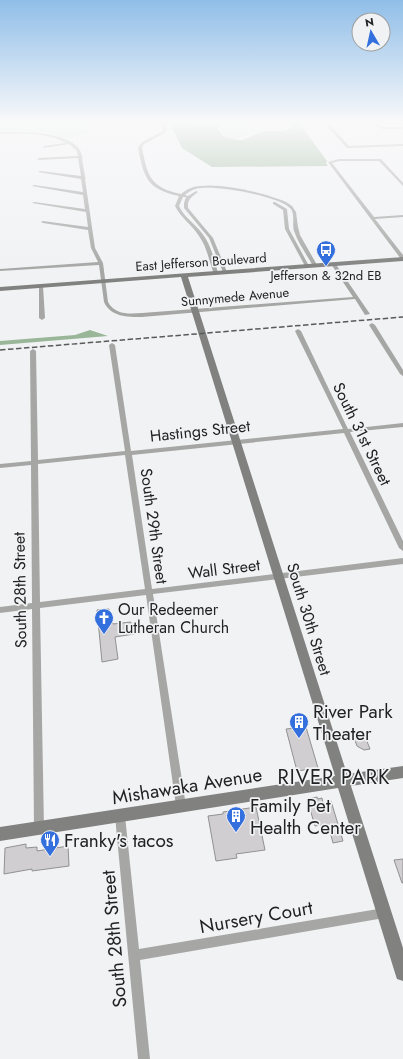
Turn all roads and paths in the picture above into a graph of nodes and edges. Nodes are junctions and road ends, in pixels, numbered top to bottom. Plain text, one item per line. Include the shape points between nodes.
1 (43, 172) edge
2 (83, 172) edge
3 (148, 172) edge
4 (338, 172) edge
5 (392, 172) edge
6 (84, 178) junction
7 (403, 185) edge
8 (34, 186) dead end
9 (86, 194) junction
10 (182, 196) junction
11 (189, 197) junction
12 (34, 203) dead end
13 (88, 211) junction
14 (403, 216) edge
15 (372, 218) junction
16 (43, 222) dead end
17 (91, 229) junction
18 (403, 258) edge
19 (101, 263) junction
20 (333, 264) junction
21 (315, 265) junction
22 (307, 266) junction
23 (0, 270) edge
24 (225, 272) junction
25 (216, 273) junction
26 (184, 275) junction
27 (104, 281) junction
28 (41, 286) junction
29 (0, 289) edge
30 (356, 298) junction
31 (196, 311) junction
32 (366, 314) dead end
33 (42, 318) dead end
34 (372, 325) dead end
35 (298, 331) dead end
36 (112, 345) dead end
37 (33, 351) dead end
38 (403, 374) edge
39 (403, 425) edge
40 (347, 431) junction
41 (237, 442) junction
42 (129, 453) junction
43 (35, 462) junction
44 (0, 466) edge
45 (403, 548) edge
46 (403, 561) edge
47 (279, 576) junction
48 (149, 592) junction
49 (36, 606) junction
50 (0, 610) edge
51 (403, 772) edge
52 (343, 782) junction
53 (181, 806) junction
54 (120, 816) junction
55 (39, 828) junction
56 (0, 834) edge
57 (384, 912) junction
58 (134, 955) junction
59 (403, 973) edge
60 (144, 1059) edge

1 - 6 street
2 - 6 street
3 - 10 street via 150,180 166,191
4 - 15 street
5 - 7 street
6 - 9 street
8 - 9 street
9 - 13 street
10 - 11 street
10 - 21 street via 195,189 220,186 288,204 294,212 298,236
10 - 25 street via 178,209 204,240
11 - 22 street via 199,191 219,189 281,206 286,213 290,236
11 - 24 street via 185,203 187,211 208,234
12 - 13 street
13 - 17 street
14 - 15 street
15 - 18 street
16 - 17 street
17 - 19 street via 94,251
18 - 20 street, East Jefferson Boulevard
19 - 23 street
19 - 27 street
20 - 21 street, East Jefferson Boulevard
20 - 30 street
21 - 22 street, East Jefferson Boulevard
22 - 24 street, East Jefferson Boulevard
24 - 25 street, East Jefferson Boulevard
25 - 26 street, East Jefferson Boulevard
26 - 27 street, East Jefferson Boulevard
26 - 31 street, South 30th Street
27 - 28 street, East Jefferson Boulevard
27 - 31 street, Sunnymede Avenue via 107,306 116,313 133,316
28 - 29 street, East Jefferson Boulevard
28 - 33 street
30 - 31 street, Sunnymede Avenue
30 - 32 street
31 - 41 street, South 30th Street
34 - 38 street
35 - 40 street, South 31st Street
36 - 42 street, South 29th Street
37 - 43 street, South 28th Street
39 - 40 street, Hastings Street
40 - 41 street, Hastings Street
40 - 45 street, South 31st Street
41 - 42 street, Hastings Street
41 - 47 street, South 30th Street
42 - 43 street, Hastings Street
42 - 48 street, South 29th Street
43 - 44 street, Hastings Street
43 - 49 street, South 28th Street
46 - 47 street, Wall Street
47 - 48 street, Wall Street
47 - 52 street, South 30th Street
48 - 49 street, Wall Street
48 - 53 street, South 29th Street
49 - 50 street, Wall Street
49 - 55 street, South 28th Street
51 - 52 street, Mishawaka Avenue
52 - 53 street, Mishawaka Avenue
52 - 57 street, South 30th Street
53 - 54 street, Mishawaka Avenue
54 - 55 street, Mishawaka Avenue
54 - 58 street, South 28th Street
55 - 56 street, Mishawaka Avenue
57 - 58 street, Nursery Court
57 - 59 street, South 30th Street
58 - 60 street, South 28th Street

